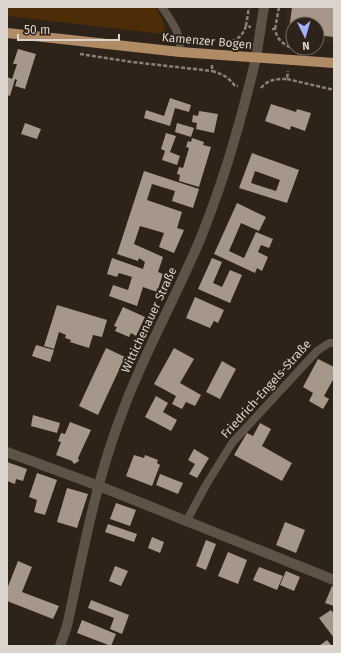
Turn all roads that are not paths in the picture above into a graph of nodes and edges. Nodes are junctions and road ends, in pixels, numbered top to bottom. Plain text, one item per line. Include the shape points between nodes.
1 (162, 7) edge
2 (264, 7) edge
3 (7, 33) edge
4 (180, 52) junction
5 (256, 58) junction
6 (334, 63) edge
7 (334, 343) edge
8 (7, 452) edge
9 (99, 486) junction
10 (186, 522) junction
11 (334, 580) edge
12 (60, 646) edge

1 - 4 lane via 178,33
2 - 5 street, Wittichenauer Straße
3 - 4 main road, Kamenzer Bogen
4 - 5 main road, Kamenzer Bogen
5 - 6 main road, Kamenzer Bogen
5 - 9 street, Wittichenauer Straße via 241,120 209,218 118,422
7 - 10 lane, Friedrich-Engels-Straße via 329,343 317,351 232,443
8 - 9 street
9 - 10 street
9 - 12 street, Wittichenauer Straße via 67,626
10 - 11 street

